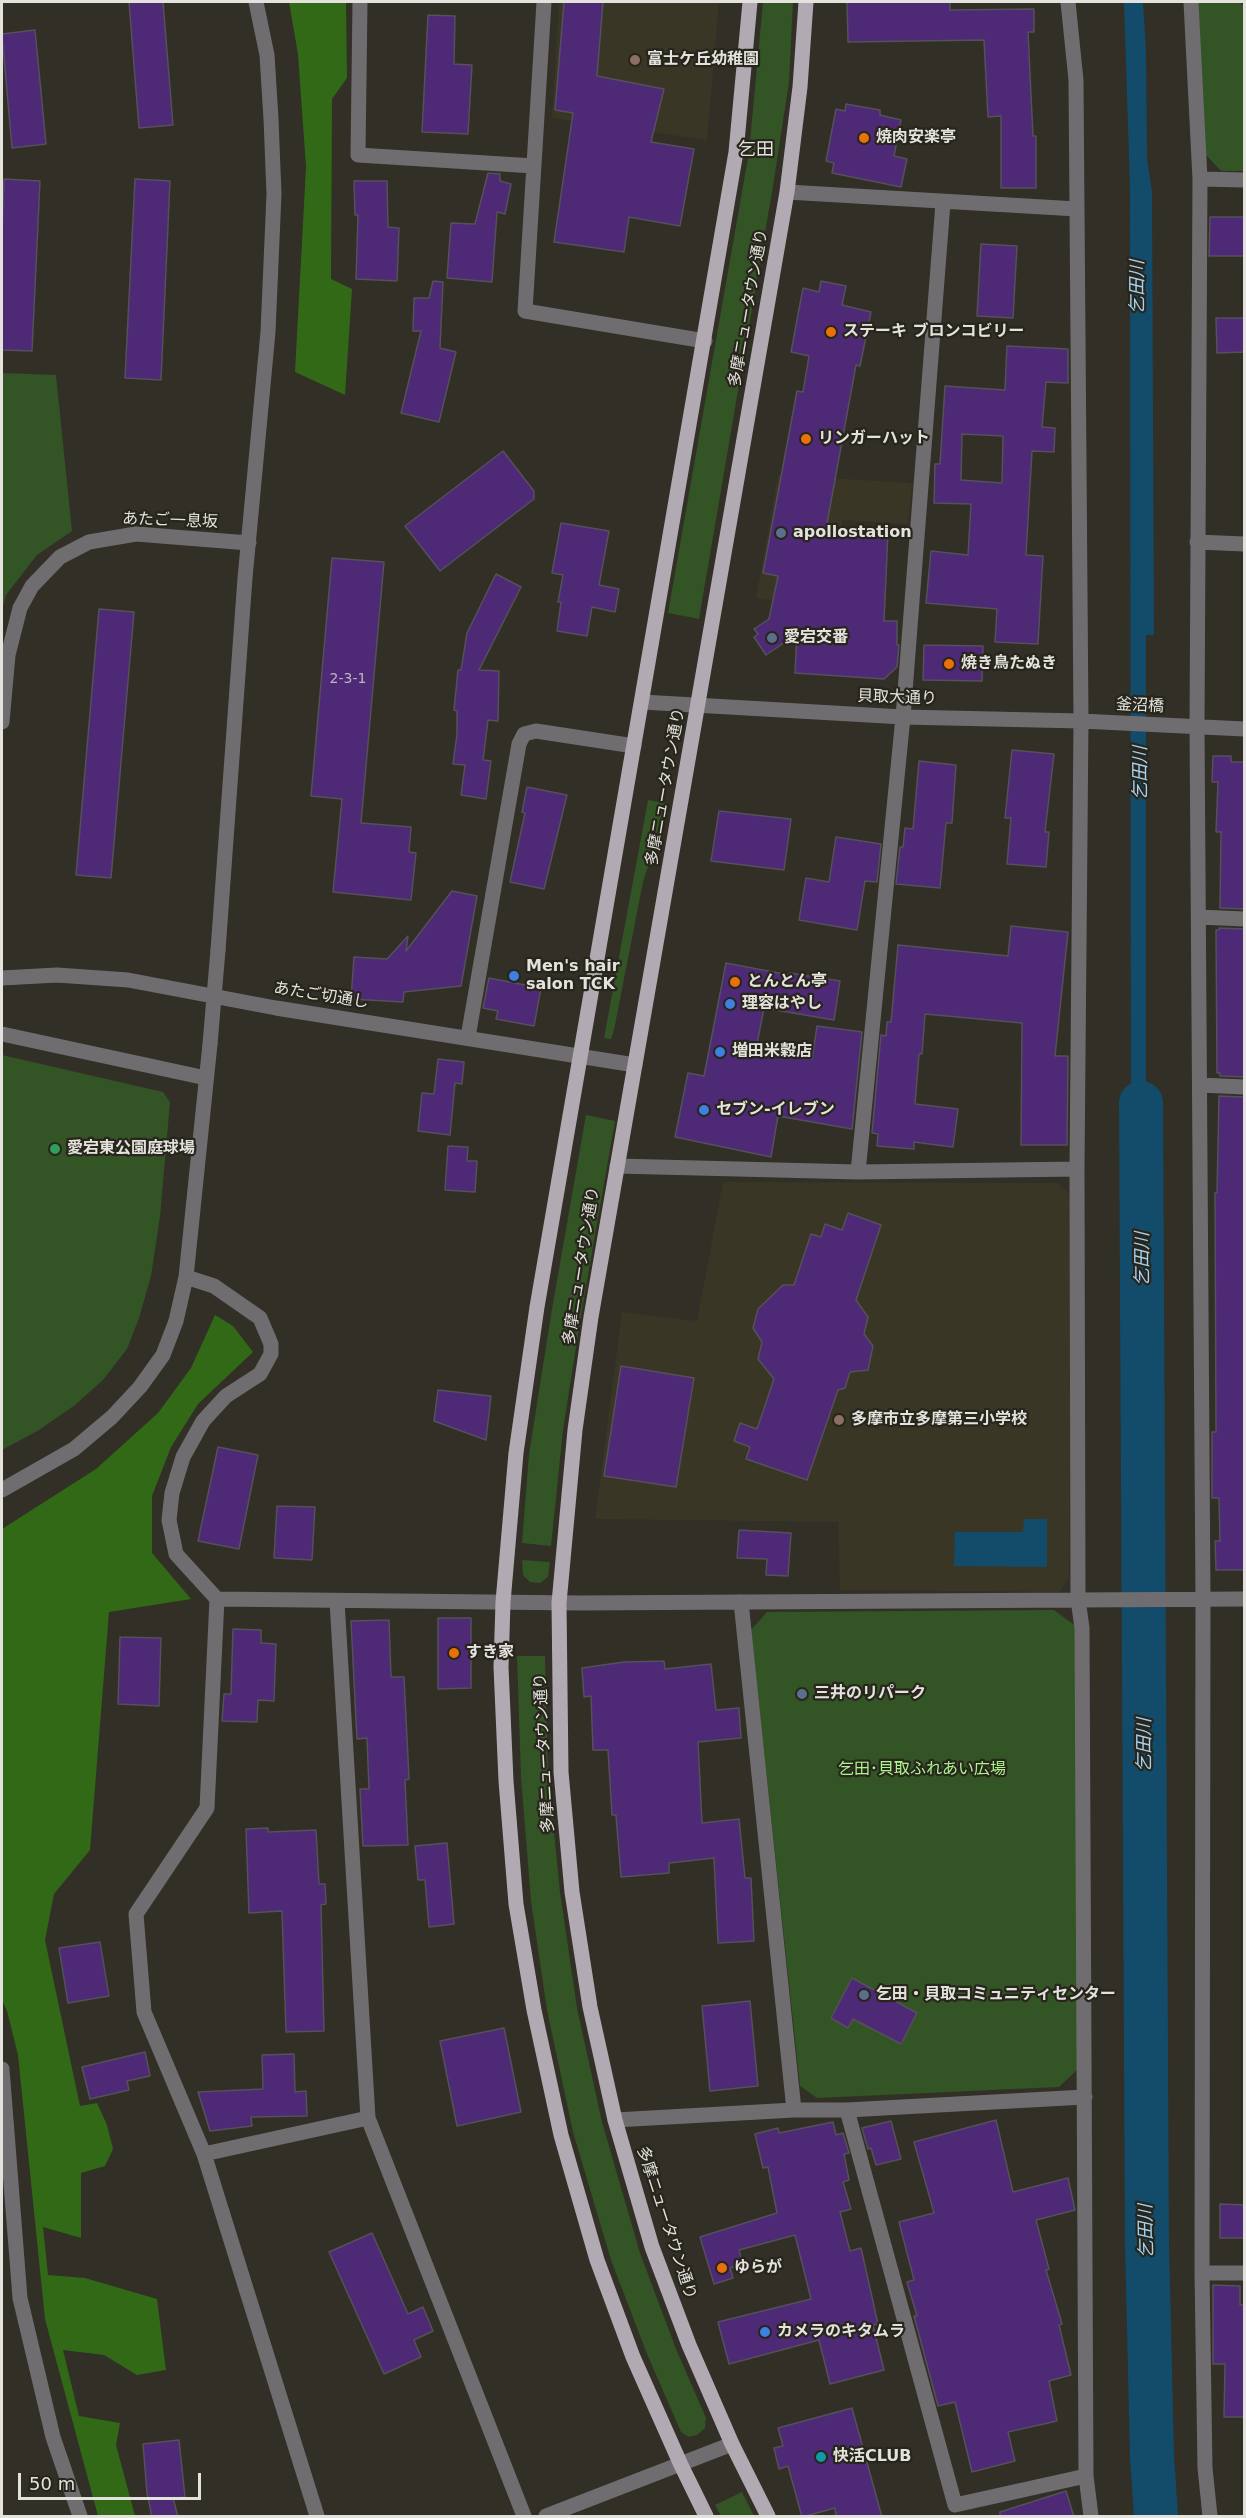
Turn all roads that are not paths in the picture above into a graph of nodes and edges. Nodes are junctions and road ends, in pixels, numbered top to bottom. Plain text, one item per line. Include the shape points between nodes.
1 (256, 2) edge
2 (360, 2) edge
3 (544, 2) edge
4 (750, 2) edge
5 (806, 2) edge
6 (1068, 2) edge
7 (1191, 2) edge
8 (534, 166) junction
9 (1200, 179) junction
10 (1245, 180) edge
11 (788, 192) junction
12 (943, 202) junction
13 (1077, 209) junction
14 (705, 341) junction
15 (1197, 542) junction
16 (249, 543) junction
17 (1245, 544) edge
18 (642, 702) junction
19 (698, 706) junction
20 (903, 717) junction
21 (1088, 721) junction
22 (2, 722) edge
23 (1190, 726) junction
24 (1245, 729) edge
25 (634, 746) junction
26 (1199, 917) junction
27 (1245, 919) edge
28 (2, 978) edge
29 (2, 1034) edge
30 (468, 1037) junction
31 (581, 1056) junction
32 (635, 1065) junction
33 (206, 1078) junction
34 (1200, 1085) junction
35 (1245, 1087) edge
36 (617, 1166) junction
37 (1077, 1169) junction
38 (858, 1172) junction
39 (186, 1277) junction
40 (2, 1490) edge
41 (218, 1599) junction
42 (1078, 1599) junction
43 (1203, 1599) junction
44 (1245, 1599) edge
45 (337, 1601) junction
46 (503, 1602) junction
47 (741, 1602) junction
48 (559, 1603) junction
49 (2, 2069) edge
50 (1085, 2097) junction
51 (794, 2110) junction
52 (847, 2110) junction
53 (368, 2118) junction
54 (615, 2121) junction
55 (204, 2154) junction
56 (1202, 2273) junction
57 (1245, 2273) edge
58 (732, 2444) junction
59 (681, 2465) junction
60 (1086, 2476) junction
61 (80, 2517) edge
62 (317, 2517) edge
63 (524, 2517) edge
64 (546, 2517) edge
65 (706, 2517) edge
66 (768, 2517) edge
67 (1091, 2517) edge
68 (1210, 2517) edge

1 - 16 street via 267,55 274,194 268,332
2 - 8 street via 358,155
3 - 8 street
4 - 14 main road via 736,152
5 - 11 main road, 多摩ニュータウン通り
6 - 13 street via 1076,80
7 - 9 street
8 - 14 street via 525,311
9 - 10 street
9 - 15 street
11 - 12 street
11 - 19 main road, 多摩ニュータウン通り
12 - 13 street
12 - 20 street
13 - 21 street
14 - 18 main road
15 - 17 street
15 - 23 street
16 - 22 street, あたご一息坂 via 136,534 89,543 60,557 33,586 20,608 8,656
16 - 33 street, bridge
18 - 19 street, 貝取大通り
18 - 25 main road
19 - 20 street, 貝取大通り
19 - 32 main road, 多摩ニュータウン通り
20 - 21 street, 貝取大通り
20 - 38 street
21 - 23 street, 釜沼橋
21 - 37 street
23 - 24 street
23 - 26 street
25 - 30 street via 536,731 524,734
25 - 31 main road
26 - 27 street
26 - 34 street
28 - 30 street, あたご切通し via 57,975 128,980 276,1008
29 - 33 street
30 - 31 street, あたご切通し
31 - 32 street, あたご切通し
31 - 46 main road via 516,1453
32 - 36 main road, 多摩ニュータウン通り
33 - 39 street
34 - 35 street
34 - 43 street
36 - 38 street
36 - 48 main road, 多摩ニュータウン通り via 575,1430
37 - 38 street
37 - 42 street
39 - 40 street via 163,1355 140,1387 74,1449
39 - 41 street via 214,1286 260,1318 271,1344 271,1354 260,1374 226,1396 203,1421 183,1457 172,1493 169,1520 176,1554
41 - 45 street
41 - 55 street via 207,1808 136,1914 144,2012
42 - 43 street
42 - 47 street
42 - 50 street via 1082,1628
43 - 44 street
43 - 56 street
45 - 46 street
45 - 53 street
46 - 48 street
46 - 59 main road via 501,1667 506,1781 516,1904 534,2010 561,2135 597,2260 633,2357
47 - 48 street
47 - 51 street
48 - 54 main road, 多摩ニュータウン通り via 561,1772 572,1892 590,2007
49 - 61 street via 20,2298 53,2437
50 - 52 street
50 - 60 street
51 - 52 street
51 - 54 street
52 - 60 street via 955,2505
53 - 55 street
53 - 63 street
54 - 58 main road, 多摩ニュータウン通り via 652,2247
55 - 62 street
56 - 57 street
56 - 68 street via 1205,2468
58 - 59 street
58 - 66 main road, 多摩ニュータウン通り
59 - 64 street
59 - 65 main road
60 - 67 street

